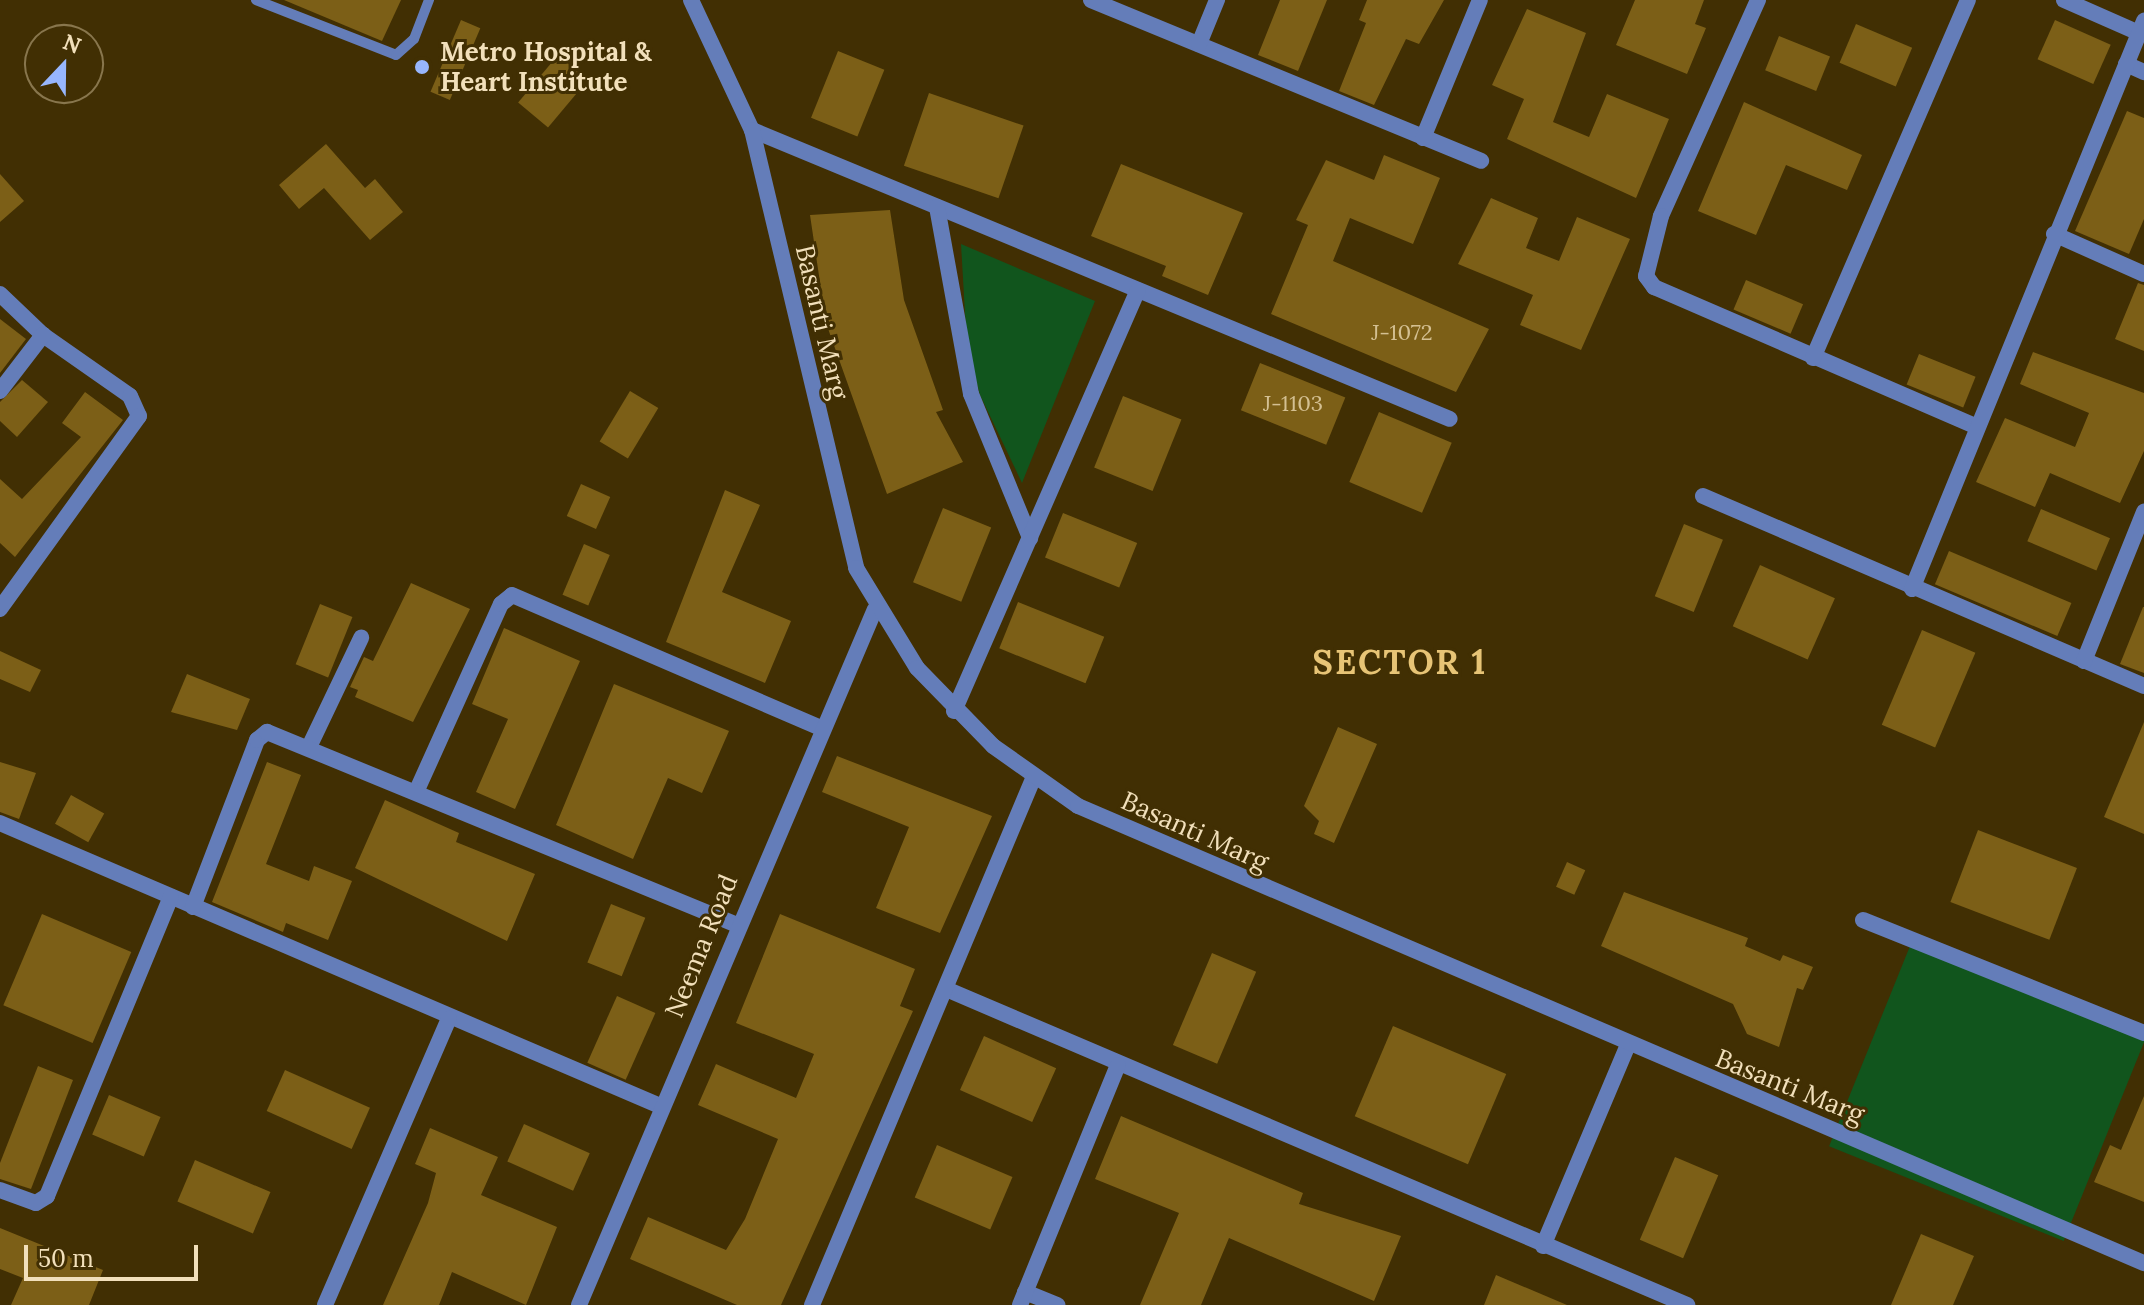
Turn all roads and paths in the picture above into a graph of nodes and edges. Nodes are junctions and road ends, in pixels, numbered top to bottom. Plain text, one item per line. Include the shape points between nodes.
1 (256, 0) edge
2 (429, 0) edge
3 (691, 0) edge
4 (1091, 0) edge
5 (1217, 0) edge
6 (1480, 0) edge
7 (1758, 0) edge
8 (1968, 0) edge
9 (2064, 0) edge
10 (2141, 27) edge
11 (1199, 44) junction
12 (2126, 64) junction
13 (2144, 72) edge
14 (752, 130) junction
15 (1423, 138) junction
16 (1481, 161) dead end
17 (937, 207) junction
18 (2054, 234) junction
19 (2144, 274) edge
20 (1138, 290) junction
21 (0, 294) edge
22 (43, 335) junction
23 (1813, 358) junction
24 (0, 391) edge
25 (1450, 419) dead end
26 (1977, 427) junction
27 (1703, 496) dead end
28 (2144, 512) edge
29 (1030, 538) junction
30 (1912, 589) junction
31 (0, 609) edge
32 (875, 609) junction
33 (361, 638) dead end
34 (2084, 661) junction
35 (2144, 686) edge
36 (954, 711) junction
37 (819, 727) junction
38 (310, 745) junction
39 (1033, 779) junction
40 (417, 790) junction
41 (0, 823) edge
42 (171, 897) junction
43 (193, 907) junction
44 (1863, 920) dead end
45 (737, 925) junction
46 (946, 989) junction
47 (449, 1019) junction
48 (2144, 1033) edge
49 (1628, 1045) junction
50 (1118, 1065) junction
51 (660, 1106) junction
52 (0, 1190) edge
53 (1543, 1246) junction
54 (2144, 1263) edge
55 (1023, 1298) edge
56 (325, 1305) edge
57 (579, 1305) edge
58 (812, 1305) edge
59 (1057, 1305) edge
60 (1687, 1305) edge

1 - 2 lane via 396,55 414,39
3 - 14 street, Basanti Marg
4 - 11 street
5 - 11 street
6 - 15 street
7 - 23 street via 1661,216 1646,276 1654,287
8 - 23 street
9 - 10 street
10 - 12 street
11 - 15 street
12 - 13 street
12 - 18 street
14 - 17 street
14 - 32 street, Basanti Marg via 856,568
15 - 16 street
17 - 20 street
17 - 29 street via 971,394
18 - 19 street
18 - 26 street
20 - 25 street
20 - 29 street
21 - 22 street
22 - 24 street
22 - 31 street via 130,396 139,416
23 - 26 street
26 - 30 street
27 - 30 street
28 - 34 street
29 - 36 street
30 - 34 street
32 - 36 street, Basanti Marg
32 - 37 street, Neema Road
33 - 38 street
34 - 35 street
36 - 39 street, Basanti Marg
37 - 40 street via 512,595 501,604
37 - 45 street, Neema Road
38 - 40 street
38 - 43 street via 275,733 257,740
39 - 46 street
39 - 49 street, Basanti Marg via 1093,812
40 - 45 street
41 - 42 street
42 - 43 street
42 - 52 street via 47,1196 36,1203
43 - 47 street
44 - 48 street
45 - 51 street, Neema Road
46 - 50 street
46 - 58 street
47 - 51 street
47 - 56 street
49 - 53 street
49 - 54 street, Basanti Marg
50 - 53 street
50 - 55 street
51 - 57 street, Neema Road
53 - 60 street
55 - 59 street

